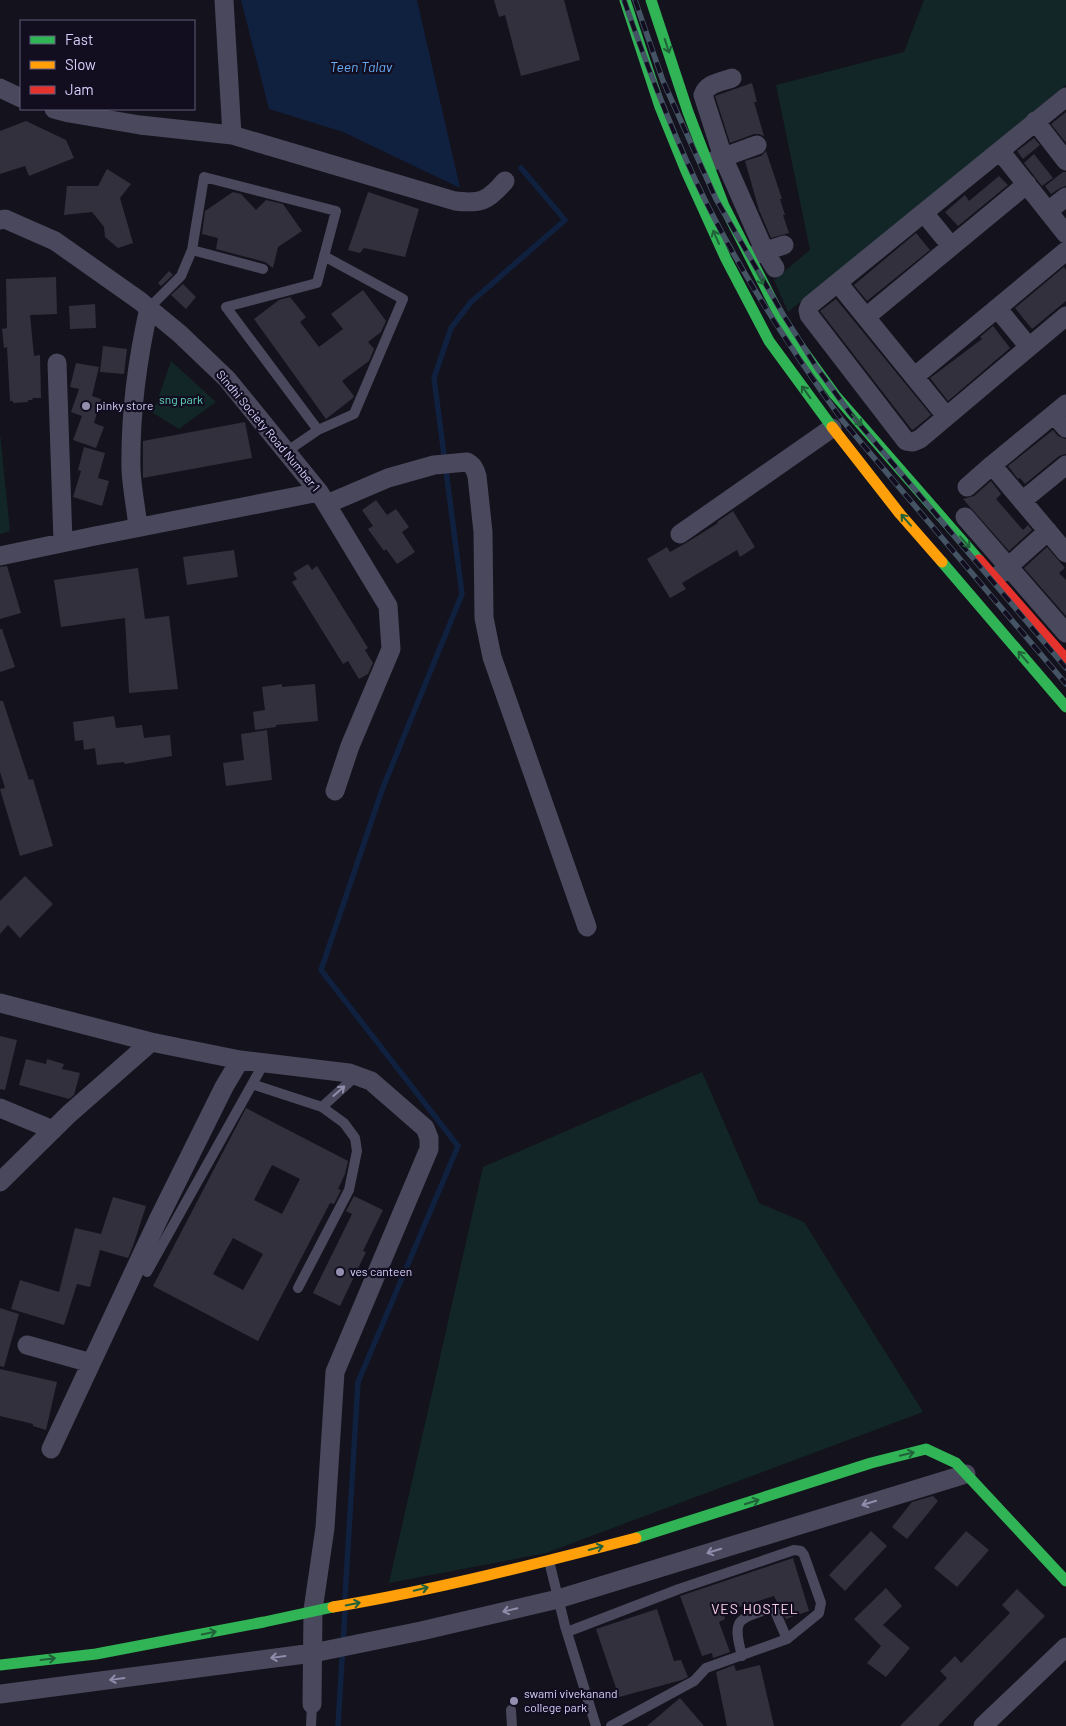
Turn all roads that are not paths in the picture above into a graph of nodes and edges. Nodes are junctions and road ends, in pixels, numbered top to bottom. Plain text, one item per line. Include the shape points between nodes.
1 (224, 0) edge
2 (625, 0) edge
3 (651, 0) edge
4 (732, 78) dead end
5 (0, 88) edge
6 (1066, 97) edge
7 (20, 98) edge
8 (672, 102) junction
9 (57, 110) edge
10 (1035, 121) junction
11 (232, 135) junction
12 (757, 145) dead end
13 (1000, 151) junction
14 (1065, 159) edge
15 (715, 160) junction
16 (686, 171) junction
17 (505, 181) dead end
18 (1027, 184) junction
19 (1066, 197) edge
20 (1048, 211) junction
21 (924, 213) junction
22 (0, 220) edge
23 (1066, 234) edge
24 (784, 245) dead end
25 (952, 246) junction
26 (192, 250) junction
27 (1066, 252) edge
28 (754, 253) junction
29 (324, 256) junction
30 (726, 259) junction
31 (775, 268) dead end
32 (264, 269) dead end
33 (838, 282) junction
34 (773, 303) junction
35 (148, 308) junction
36 (997, 308) junction
37 (754, 315) junction
38 (1066, 316) edge
39 (866, 317) junction
40 (1029, 347) junction
41 (57, 362) dead end
42 (914, 376) junction
43 (856, 378) junction
44 (835, 395) junction
45 (1062, 415) edge
46 (946, 416) junction
47 (832, 428) junction
48 (318, 430) junction
49 (286, 452) junction
50 (992, 465) junction
51 (1066, 465) edge
52 (891, 480) junction
53 (966, 487) dead end
54 (323, 498) junction
55 (1022, 501) junction
56 (943, 517) junction
57 (965, 517) dead end
58 (138, 527) junction
59 (1048, 531) junction
60 (680, 534) dead end
61 (920, 537) junction
62 (63, 542) junction
63 (1066, 553) edge
64 (0, 556) edge
65 (1002, 572) junction
66 (1066, 633) edge
67 (1066, 660) edge
68 (1053, 684) edge
69 (1066, 708) edge
70 (335, 791) dead end
71 (587, 927) dead end
72 (0, 1003) edge
73 (150, 1042) junction
74 (240, 1060) junction
75 (264, 1063) junction
76 (357, 1076) junction
77 (252, 1084) junction
78 (322, 1107) junction
79 (0, 1108) edge
80 (53, 1130) junction
81 (0, 1182) edge
82 (147, 1272) dead end
83 (298, 1288) dead end
84 (26, 1345) dead end
85 (91, 1363) junction
86 (51, 1450) dead end
87 (966, 1474) junction
88 (549, 1561) junction
89 (1066, 1581) edge
90 (558, 1599) junction
91 (313, 1610) junction
92 (567, 1632) junction
93 (787, 1639) junction
94 (1066, 1647) edge
95 (320, 1651) junction
96 (742, 1656) junction
97 (0, 1665) edge
98 (0, 1694) edge
99 (312, 1704) joint
100 (511, 1710) dead end
101 (311, 1726) edge
102 (512, 1726) edge
103 (596, 1726) edge
104 (611, 1726) edge
105 (984, 1726) edge

1 - 11 street
2 - 8 main road
3 -> 8 main road
4 - 15 street via 709,86 703,95
5 - 7 street
6 - 10 street
8 - 15 main road
8 - 16 main road
9 - 11 street via 140,125
10 - 13 street
10 - 14 street
11 - 17 street via 455,201 483,201
12 - 15 street
13 - 18 street
13 - 21 street
15 - 16 street
15 - 28 street
30 -> 16 main road
18 - 20 street
18 - 25 street
19 - 20 street
20 - 23 street
21 - 25 street
21 - 33 street
22 - 35 street, Sindhi Society Road Number 1 via 5,219 55,241
24 - 28 street
25 - 39 street
26 - 29 lane via 204,177 336,211
26 - 32 lane
26 - 35 lane via 182,276
27 - 36 street
28 - 30 main road
28 - 31 street
28 -> 34 main road
29 - 48 lane via 403,299 354,414
29 - 48 lane via 317,283 226,307
30 - 37 main road
33 - 39 street
33 - 43 street via 810,305 808,315
34 - 37 main road
34 - 44 main road via 785,326
35 - 49 street, Sindhi Society Road Number 1 via 227,379
35 - 58 street via 135,383 131,437 131,472
36 - 40 street
36 - 42 street
47 -> 37 main road
38 - 40 street
39 - 42 street
40 - 46 street
41 - 62 street
42 - 46 street
43 - 44 street
43 - 46 street via 906,441 920,439
44 -> 52 main road
45 - 50 street
47 - 52 main road
47 - 60 street
48 - 49 lane
49 - 54 street, Sindhi Society Road Number 1
50 - 53 street
50 - 55 street
51 - 55 street
52 - 56 main road
61 -> 52 main road
54 - 58 street
54 - 70 street, Sindhi Society Road Number 1 via 388,606 391,649 350,746
54 - 71 street via 434,465 472,464 477,476 483,532 484,618 492,657
55 - 59 street
56 - 61 main road
56 -> 65 main road
57 - 65 street
58 - 62 street
59 - 63 street
59 - 65 street
68 -> 61 main road
62 - 64 street
65 - 66 street
65 - 67 main road
67 - 68 street
68 - 69 main road
72 - 73 street
73 - 74 street
73 - 80 street
74 - 75 street
74 - 85 street via 159,1218
75 - 76 street
75 - 77 lane
78 -> 76 lane
76 - 91 street via 371,1081 425,1128 430,1138 429,1150 335,1372 325,1528
77 - 78 lane
77 - 82 lane
78 - 83 lane via 344,1123 355,1138 357,1151 349,1190
79 - 80 street
80 - 81 street
84 - 85 street
85 - 86 street
88 -> 87 main road via 654,1533 871,1463 926,1450 956,1463
87 - 89 main road
87 -> 90 street
88 - 90 lane
91 -> 88 main road via 374,1600
90 - 92 lane
90 -> 95 street
91 - 95 street
97 -> 91 main road via 96,1654
92 - 93 lane via 679,1589 798,1550 804,1555 821,1608
92 - 103 lane
93 - 96 lane
93 - 96 lane via 774,1609 745,1617 737,1625 736,1634
94 - 105 street
95 -> 98 street
95 - 99 street
96 - 104 lane via 706,1668 694,1681
99 - 101 lane
100 - 102 lane

